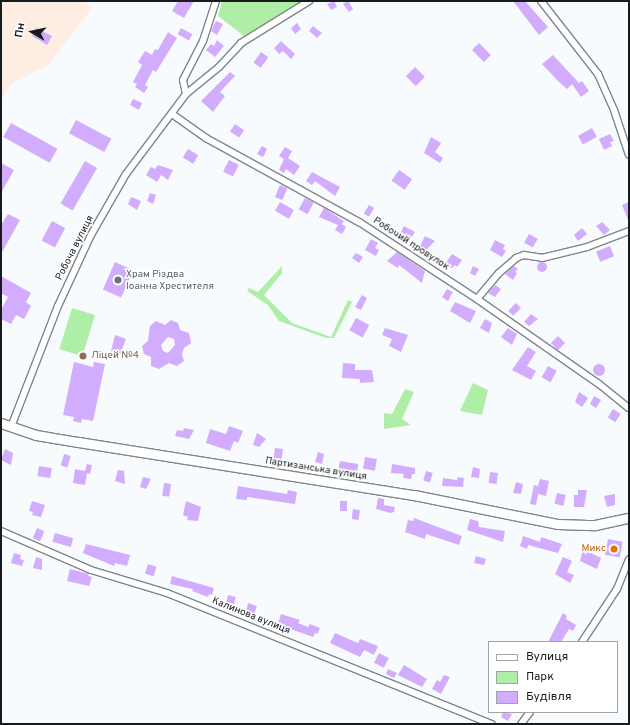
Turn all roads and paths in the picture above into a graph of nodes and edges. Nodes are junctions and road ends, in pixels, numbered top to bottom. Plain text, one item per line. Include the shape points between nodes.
1 (216, 1) edge
2 (309, 1) edge
3 (541, 1) edge
4 (186, 94) junction
5 (172, 114) junction
6 (629, 155) edge
7 (629, 231) edge
8 (477, 299) junction
9 (629, 408) edge
10 (1, 423) edge
11 (11, 427) junction
12 (629, 518) edge
13 (1, 531) edge
14 (629, 559) edge
15 (583, 641) edge
16 (529, 713) edge
17 (492, 724) edge
18 (521, 724) edge

1 - 4 street via 204,41 183,80
2 - 4 street, Робоча вулиця via 241,44 219,67
3 - 6 street via 598,74 614,110
4 - 5 street, Робоча вулиця
5 - 8 street, Робочий провулок via 206,138 348,215
5 - 11 street, Робоча вулиця via 126,174 91,235 51,322
7 - 8 street via 588,247 542,258 524,255 516,258 499,272
8 - 9 street, Робочий провулок via 599,384
10 - 11 main road, Партизанська вулиця
11 - 12 main road, Партизанська вулиця via 36,435 414,495 558,524 595,525
13 - 17 street, Калинова вулиця via 91,570 167,593
14 - 15 street via 617,589
16 - 18 street

